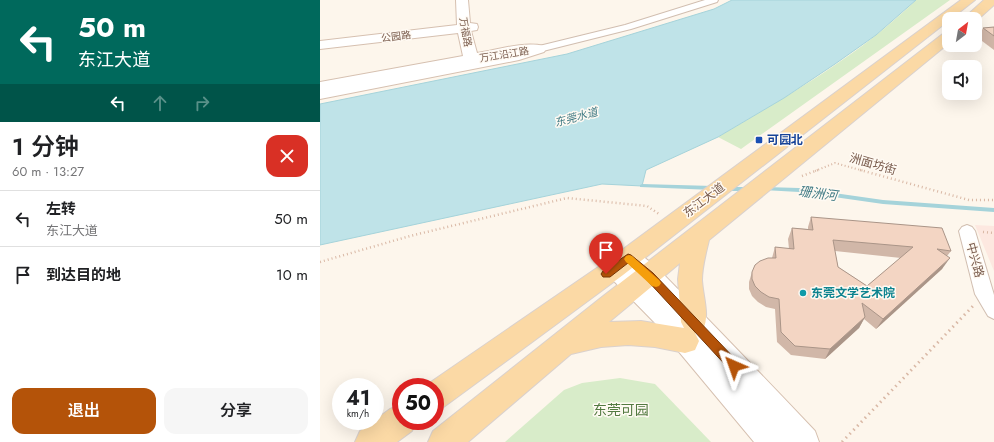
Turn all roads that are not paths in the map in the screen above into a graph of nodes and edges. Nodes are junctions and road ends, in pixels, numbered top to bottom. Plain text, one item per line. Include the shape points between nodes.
1 (462, 0) edge
2 (470, 0) edge
3 (714, 0) edge
4 (969, 0) edge
5 (992, 0) edge
6 (978, 12) edge
7 (468, 25) junction
8 (320, 41) edge
9 (942, 42) edge
10 (320, 45) edge
11 (539, 49) joint
12 (475, 61) junction
13 (320, 87) edge
14 (320, 94) edge
15 (967, 231) dead end
16 (699, 235) junction
17 (621, 263) junction
18 (643, 282) junction
19 (994, 311) edge
20 (690, 332) junction
21 (564, 344) junction
22 (444, 390) edge
23 (392, 426) edge
24 (370, 442) edge
25 (444, 442) edge
26 (773, 442) edge
27 (804, 442) edge

1 - 7 street, 万福路
2 - 7 street, 万福路
3 - 11 street via 628,27
4 - 17 main road, 东江大道
5 - 6 main road
7 - 8 street, 公园路
7 - 10 street, 公园路
7 - 12 street, 万福路
9 - 16 main road, 东江大道
11 - 12 street, 万江沿江路 via 519,56
12 - 13 street, 万江沿江路
12 - 14 street, 万江沿江路
15 - 19 street, 中兴路 via 984,294
16 - 18 main road, 东江大道
16 - 20 main road via 690,279
17 - 18 street
17 - 22 main road, 东江大道
18 - 20 street
18 - 21 main road, 东江大道
20 - 21 main road via 626,332 598,335
20 - 26 street
20 - 27 street
21 - 25 main road, 东江大道
23 - 24 main road

